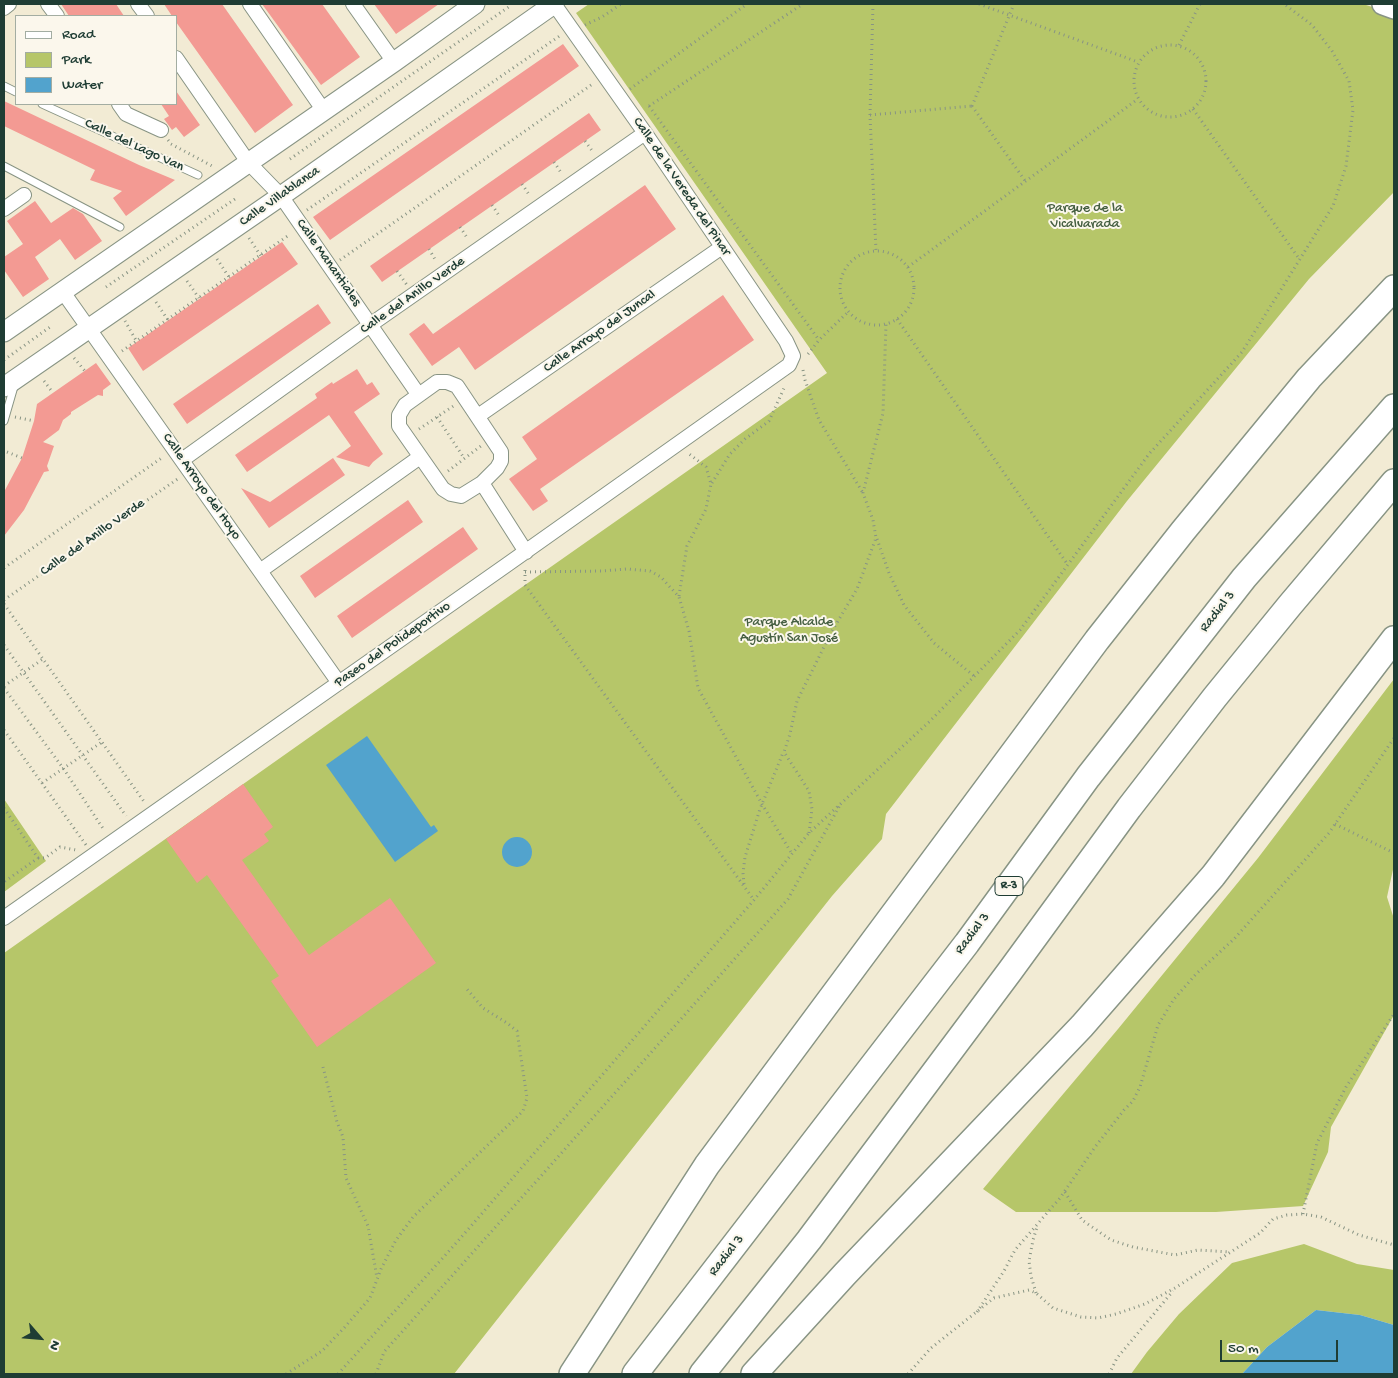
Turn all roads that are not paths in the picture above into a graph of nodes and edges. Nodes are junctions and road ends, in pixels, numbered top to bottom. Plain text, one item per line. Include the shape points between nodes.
1 (9, 4) edge
2 (48, 4) edge
3 (138, 4) edge
4 (250, 4) edge
5 (353, 4) edge
6 (475, 4) edge
7 (554, 4) edge
8 (1383, 4) edge
9 (4, 8) edge
10 (1394, 8) edge
11 (56, 15) edge
12 (146, 15) edge
13 (178, 61) edge
14 (394, 62) junction
15 (44, 105) edge
16 (120, 105) edge
17 (324, 111) junction
18 (161, 130) road end
19 (645, 133) junction
20 (248, 162) junction
21 (4, 166) edge
22 (198, 175) dead end
23 (24, 195) dead end
24 (281, 196) junction
25 (4, 209) edge
26 (120, 227) dead end
27 (722, 247) junction
28 (1394, 288) edge
29 (63, 292) junction
30 (370, 325) junction
31 (89, 328) junction
32 (4, 332) edge
33 (784, 376) joint
34 (10, 383) edge
35 (418, 394) junction
36 (1394, 407) edge
37 (478, 416) junction
38 (5, 418) edge
39 (420, 458) junction
40 (182, 460) junction
41 (1394, 482) edge
42 (482, 483) junction
43 (526, 552) junction
44 (260, 571) junction
45 (1394, 639) edge
46 (339, 683) junction
47 (4, 918) edge
48 (572, 1374) edge
49 (635, 1374) edge
50 (702, 1374) edge
51 (754, 1374) edge

1 - 9 street
2 - 11 street
3 - 12 street
4 - 17 street
5 - 14 street
6 - 14 main road
7 - 19 street, Calle de la Vereda del Pinar
7 - 24 main road, Calle Villablanca
8 - 10 main road
13 - 20 street, Calle Manantiales
14 - 17 main road
15 - 22 lane, Calle del Lago Van
16 - 18 street via 126,114
17 - 20 main road
19 - 27 street, Calle de la Vereda del Pinar
19 - 30 street, Calle del Anillo Verde
20 - 24 street, Calle Manantiales
20 - 29 main road
21 - 26 lane
23 - 25 street
24 - 30 street, Calle Manantiales
24 - 31 main road, Calle Villablanca
27 - 33 street, Calle de la Vereda del Pinar via 786,340 793,356
27 - 37 street, Calle Arroyo del Juncal
28 - 48 highway via 1309,378 1097,640 707,1165
29 - 31 street, Calle Arroyo del Hoyo
29 - 32 main road
30 - 35 street, Calle Manantiales
30 - 40 street, Calle del Anillo Verde
31 - 34 main road, Calle Villablanca
31 - 40 street, Calle Arroyo del Hoyo
33 - 43 street, Paseo del Polideportivo
34 - 38 lane
35 - 37 street via 437,382 447,382 457,386
35 - 39 street via 399,415 399,426
36 - 49 highway, Radial 3 / R-3 via 1232,593 1088,777 967,943
37 - 42 street via 500,452 501,460
39 - 42 street via 443,489 451,494 460,496
39 - 44 street
40 - 44 street, Calle Arroyo del Hoyo
41 - 50 highway via 1198,719 814,1232
42 - 43 street
43 - 46 street, Paseo del Polideportivo
44 - 46 street, Calle Arroyo del Hoyo
45 - 51 highway via 1207,883 1082,1026
46 - 47 street, Paseo del Polideportivo

